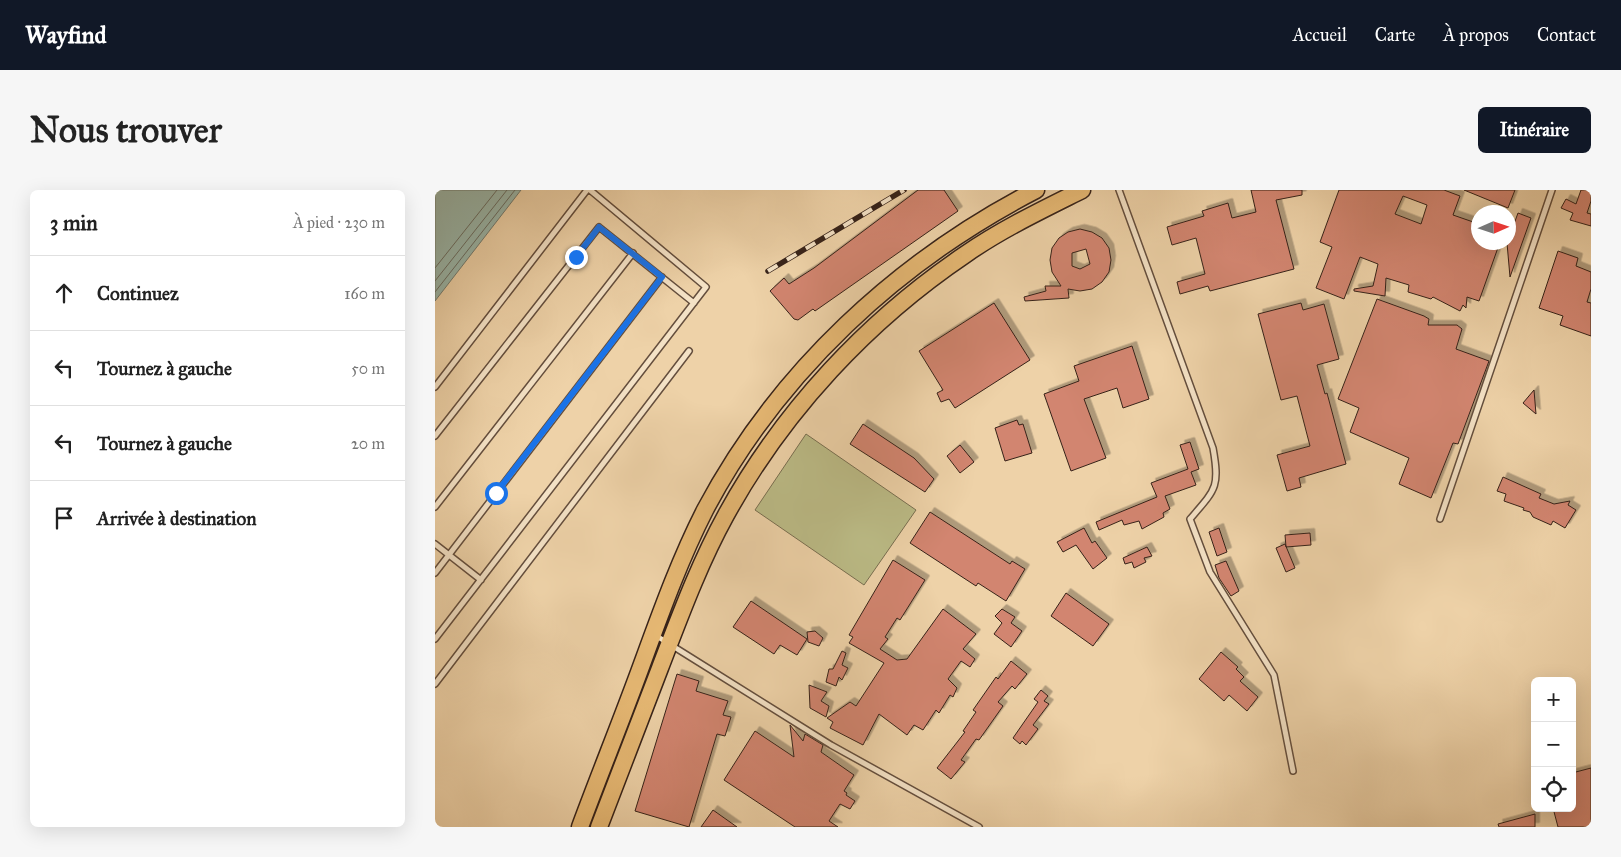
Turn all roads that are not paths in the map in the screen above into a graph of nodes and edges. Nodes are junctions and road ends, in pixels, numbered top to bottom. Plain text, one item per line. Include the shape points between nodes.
1 (588, 190) edge
2 (1036, 190) edge
3 (1082, 190) edge
4 (1119, 190) edge
5 (1552, 190) edge
6 (633, 253) junction
7 (662, 277) junction
8 (694, 303) junction
9 (689, 351) dead end
10 (435, 387) edge
11 (435, 436) edge
12 (435, 507) edge
13 (1441, 519) dead end
14 (435, 544) edge
15 (449, 555) junction
16 (435, 573) edge
17 (481, 580) junction
18 (653, 634) junction
19 (435, 639) edge
20 (669, 643) junction
21 (435, 684) edge
22 (1293, 771) dead end
23 (580, 827) edge
24 (599, 827) edge
25 (979, 827) edge

1 - 8 lane via 706,287
1 - 10 lane
2 - 18 highway via 930,253 855,316 770,411 725,475 690,542
3 - 20 highway via 965,254 916,290 837,363 791,418 743,486 698,572
4 - 22 lane via 1213,448 1218,475 1212,494 1190,519 1211,572 1274,675
5 - 13 lane
6 - 7 lane
6 - 11 lane via 599,227
6 - 12 lane
7 - 8 lane
7 - 15 lane
8 - 17 lane
9 - 21 lane
14 - 15 lane
15 - 16 lane
15 - 17 lane
17 - 19 lane
18 - 20 lane
18 - 23 highway
20 - 24 highway
20 - 25 lane via 831,745

